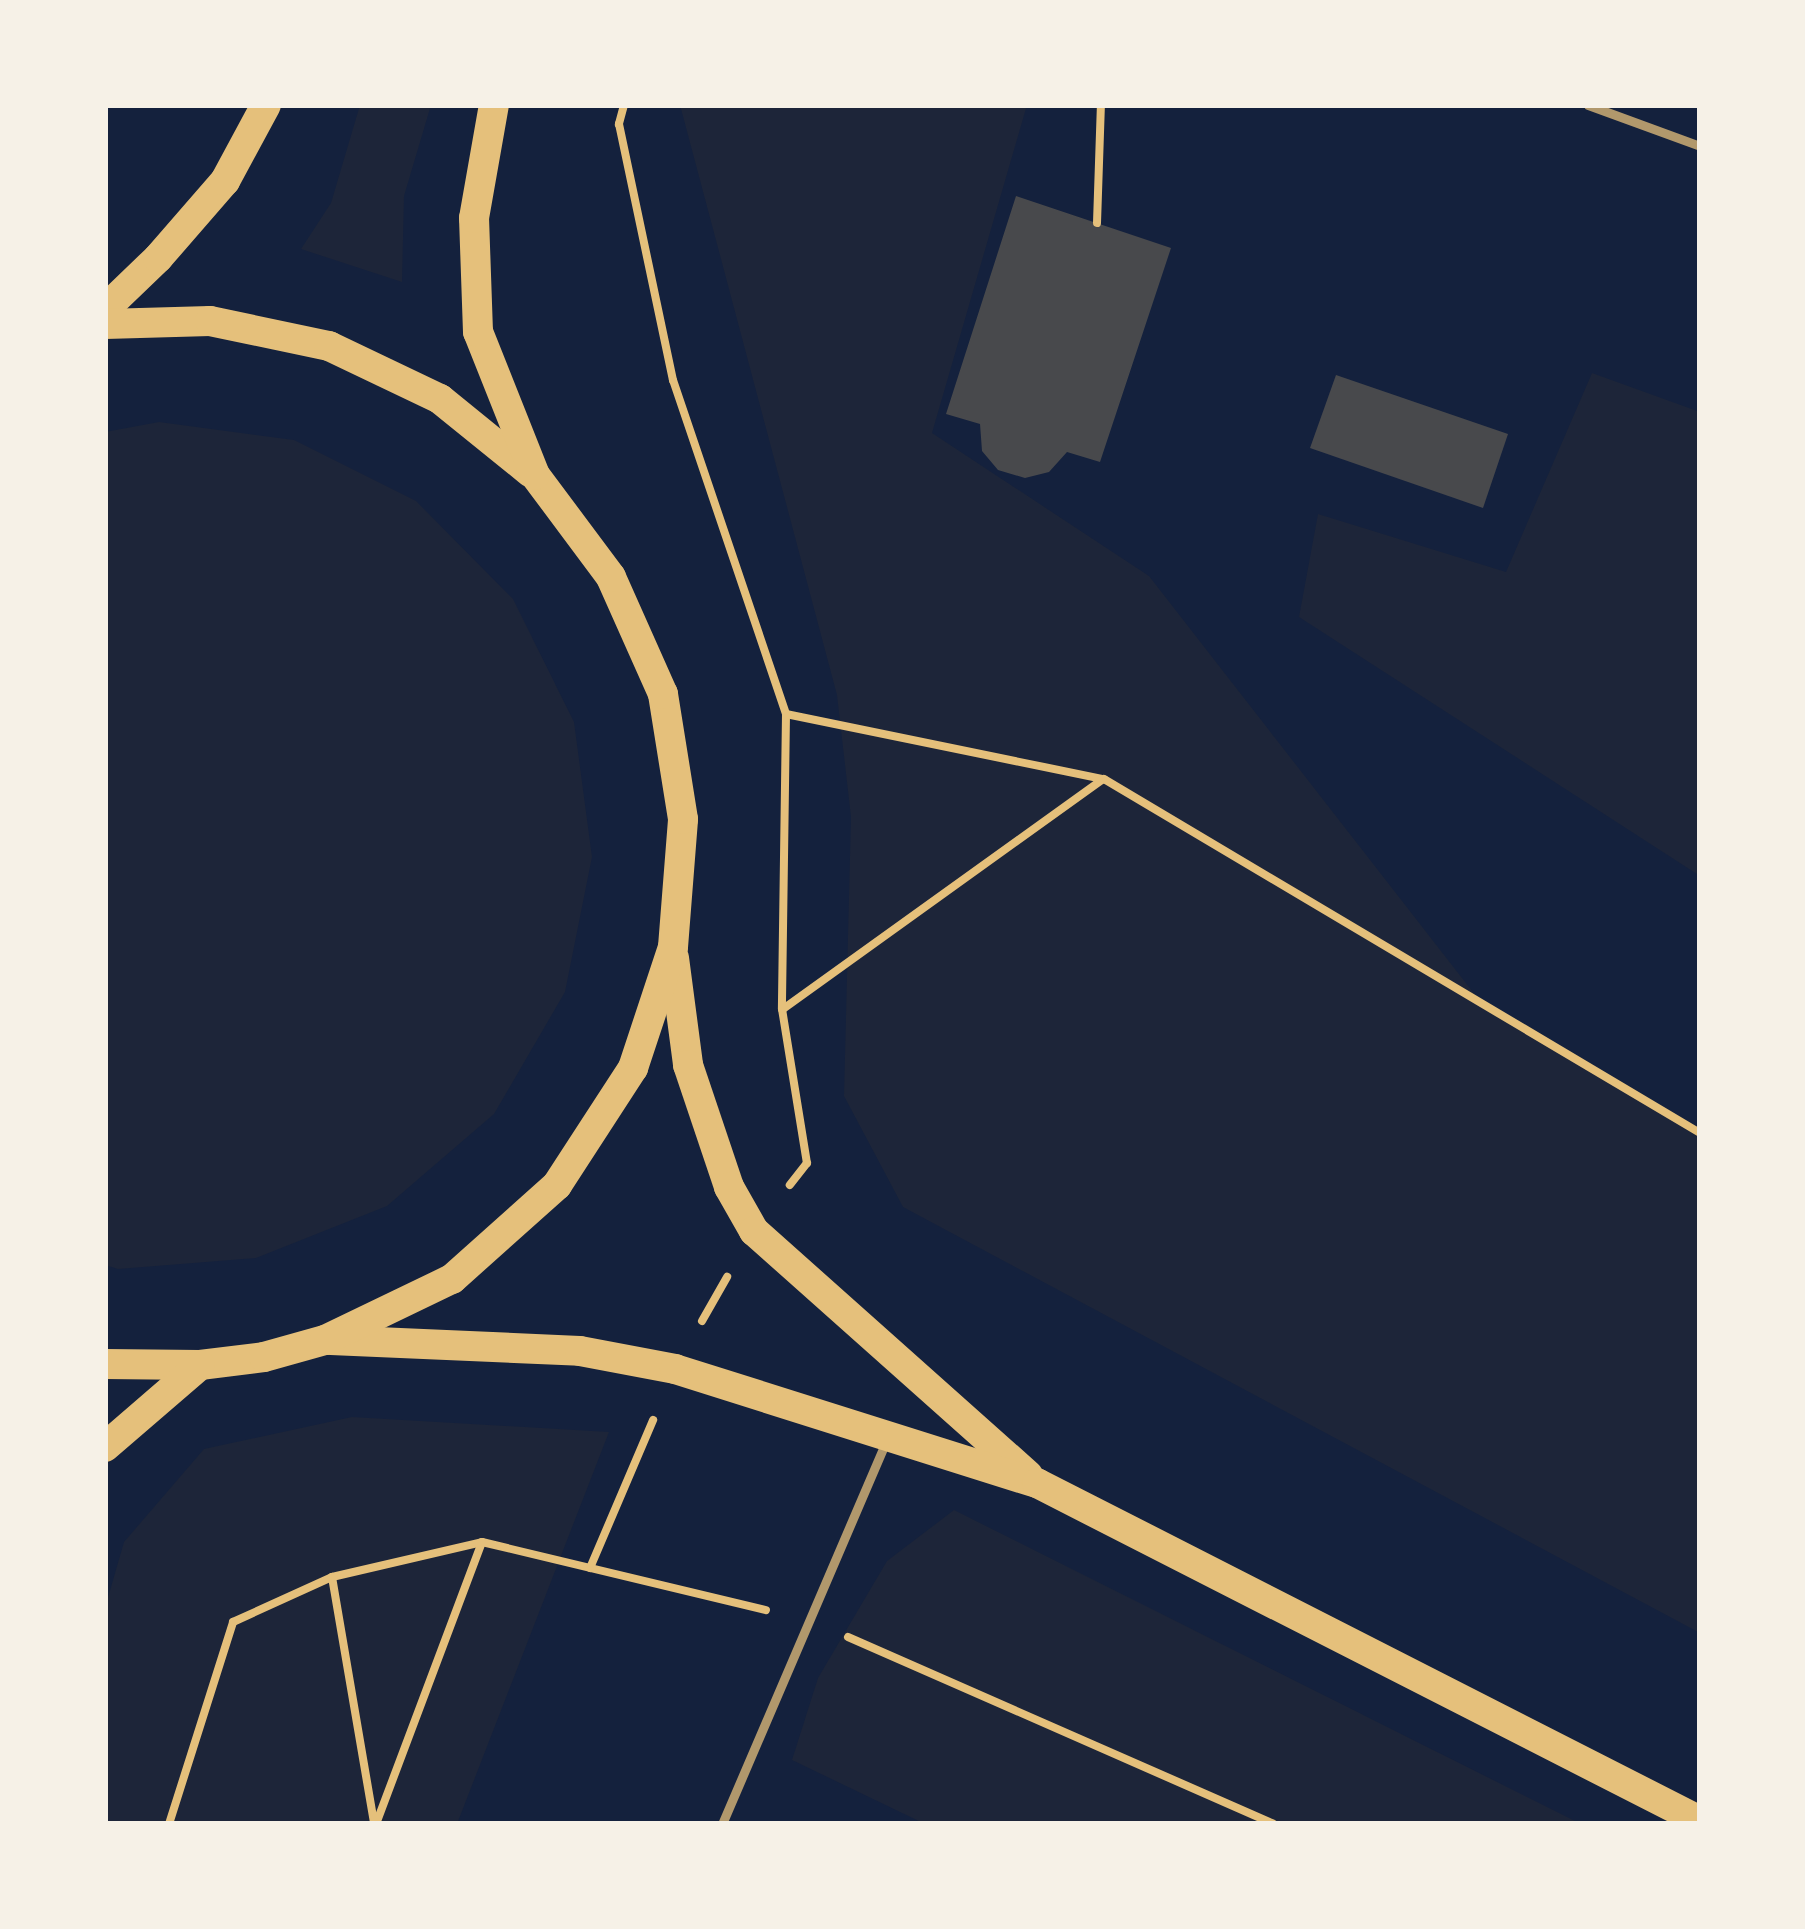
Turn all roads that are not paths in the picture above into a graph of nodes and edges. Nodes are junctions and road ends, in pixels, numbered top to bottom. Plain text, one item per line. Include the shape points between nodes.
1 (266, 105) edge
2 (494, 105) edge
3 (1588, 105) edge
4 (1700, 146) edge
5 (105, 309) edge
6 (105, 324) edge
7 (535, 476) junction
8 (673, 946) junction
9 (325, 1340) junction
10 (105, 1364) edge
11 (200, 1366) junction
12 (889, 1436) junction
13 (105, 1447) edge
14 (1037, 1483) junction
15 (1700, 1821) edge
16 (722, 1824) edge

1 - 5 main road via 225,181
2 - 7 main road via 474,218 478,332
3 - 4 lane
6 - 7 main road via 210,321 329,346 440,399
7 - 8 main road via 611,577 663,694 683,819
8 - 9 main road via 633,1068 556,1185 452,1279
8 - 14 main road via 688,1065 729,1187 754,1231
9 - 11 main road
9 - 12 main road via 580,1351 675,1369
10 - 11 main road
11 - 13 main road
12 - 14 main road
12 - 16 lane
14 - 15 main road

